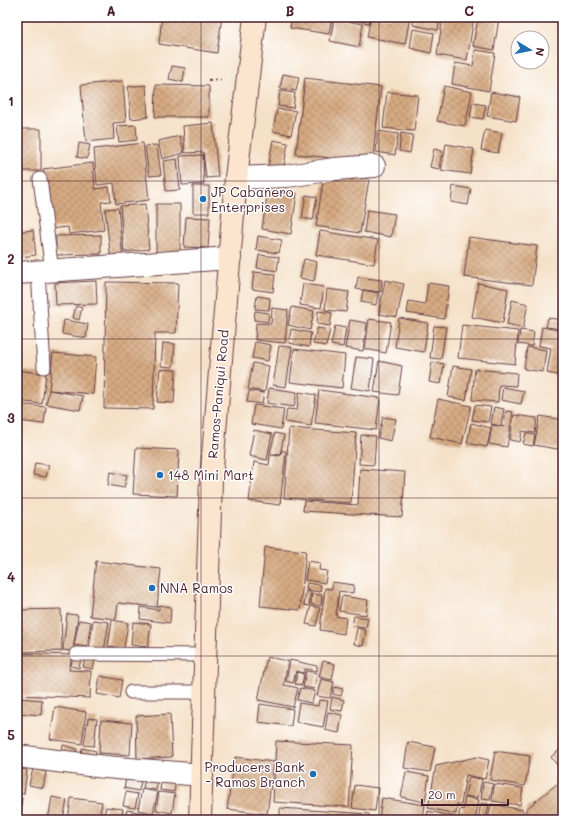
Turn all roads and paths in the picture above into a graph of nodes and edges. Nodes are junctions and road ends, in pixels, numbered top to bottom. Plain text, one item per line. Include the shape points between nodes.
1 (255, 17) edge
2 (374, 166) dead end
3 (236, 178) junction
4 (40, 179) dead end
5 (230, 258) junction
6 (45, 271) junction
7 (17, 273) edge
8 (44, 367) dead end
9 (76, 654) dead end
10 (206, 655) junction
11 (131, 692) dead end
12 (204, 692) junction
13 (17, 756) edge
14 (202, 775) junction
15 (200, 820) edge

1 - 3 main road, Ramos-Paniqui Road
2 - 3 street via 286,176
3 - 5 main road, Ramos-Paniqui Road
4 - 6 lane
5 - 6 street
5 - 10 main road, Ramos-Paniqui Road via 211,480
6 - 7 street
6 - 8 lane
9 - 10 lane
10 - 12 main road, Ramos-Paniqui Road
11 - 12 lane
12 - 14 main road, Ramos-Paniqui Road
13 - 14 street
14 - 15 main road, Ramos-Paniqui Road

